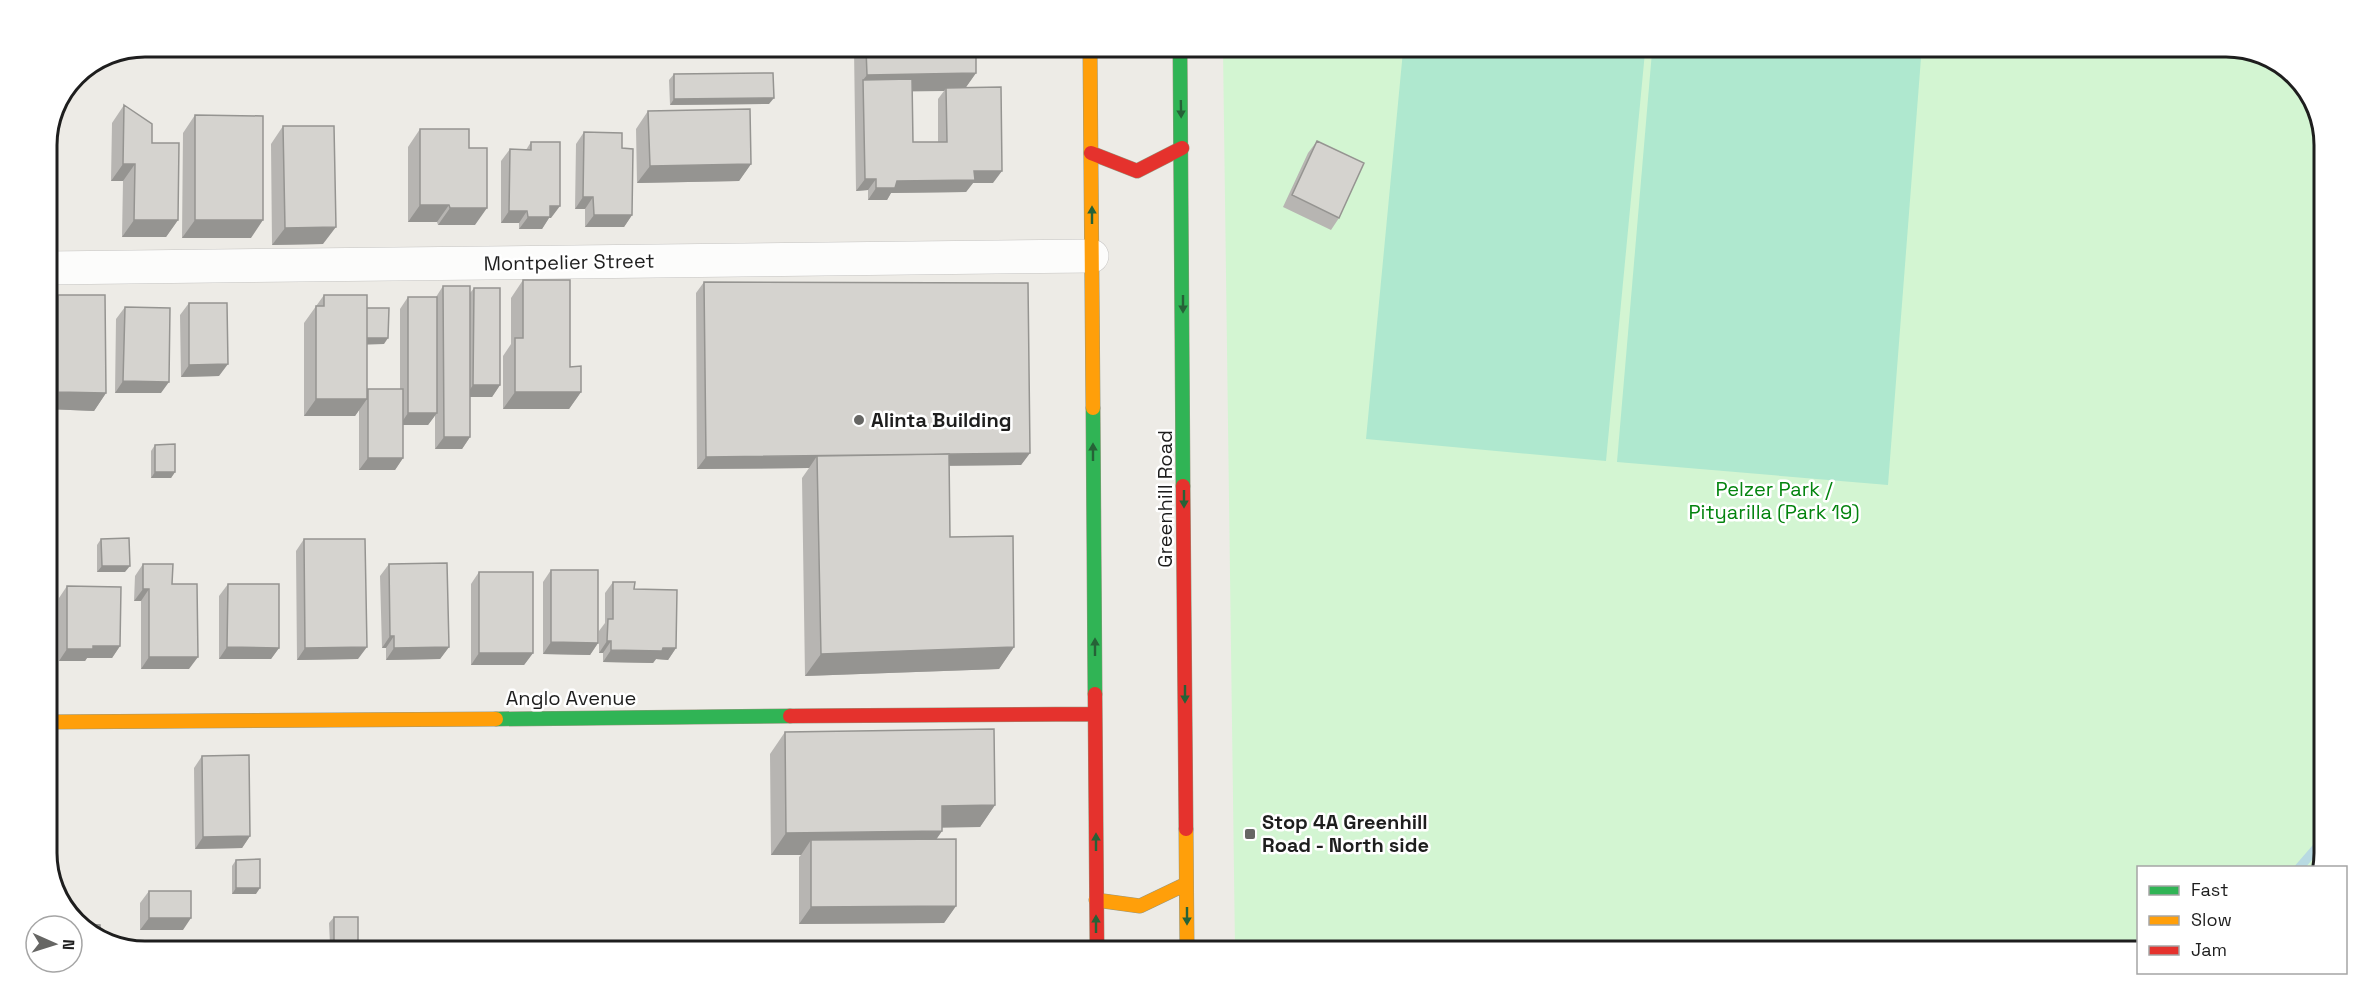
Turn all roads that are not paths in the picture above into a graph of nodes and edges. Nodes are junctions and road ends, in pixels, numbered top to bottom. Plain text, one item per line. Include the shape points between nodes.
1 (1090, 57) edge
2 (1180, 57) edge
3 (1182, 148) junction
4 (1091, 153) junction
5 (1092, 256) junction
6 (57, 268) edge
7 (1095, 714) junction
8 (57, 722) edge
9 (1186, 884) junction
10 (1096, 900) junction
11 (1096, 941) edge
12 (1187, 941) edge

1 - 4 main road
2 -> 3 main road, Greenhill Road
3 - 4 main road via 1137,171
3 -> 9 main road, Greenhill Road
5 -> 4 main road
5 - 6 street, Montpelier Street
7 -> 5 main road
7 - 8 main road, Anglo Avenue
10 -> 7 main road
9 - 10 main road via 1140,906
9 -> 12 main road, Greenhill Road
11 -> 10 main road

